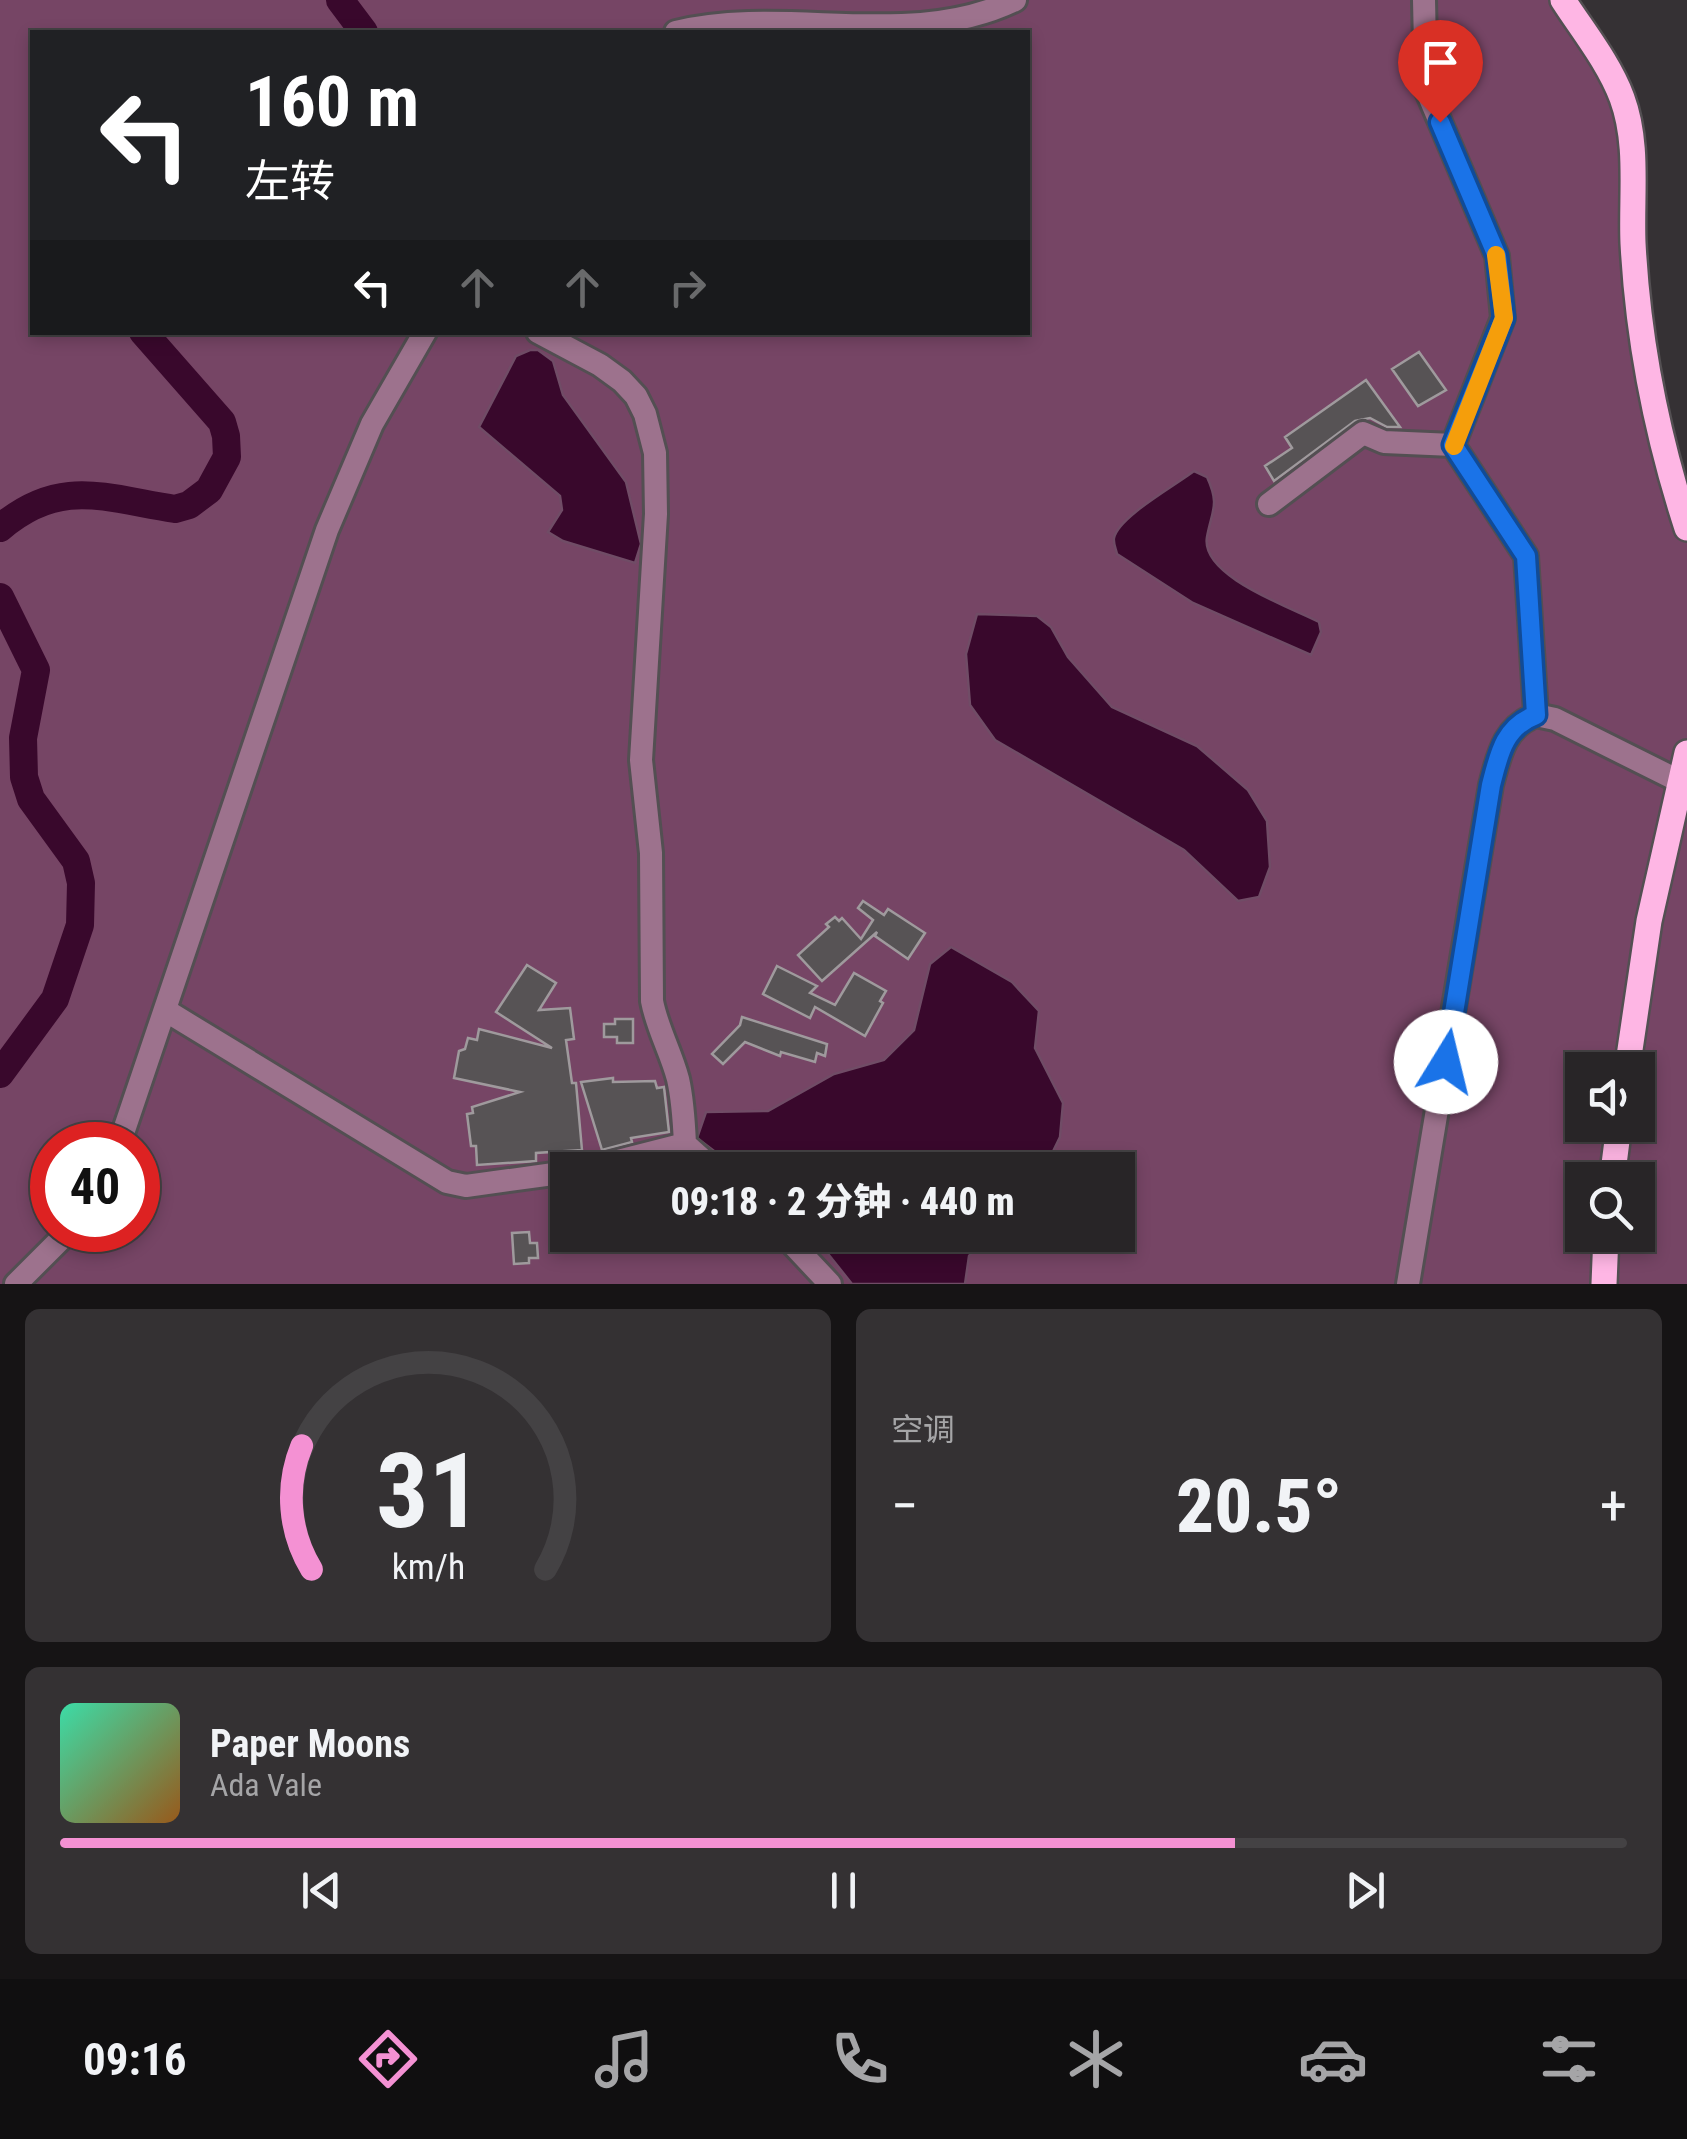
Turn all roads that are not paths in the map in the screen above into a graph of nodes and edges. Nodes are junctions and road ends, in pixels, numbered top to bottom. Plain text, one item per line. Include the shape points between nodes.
1 (1015, 0) edge
2 (1424, 0) edge
3 (1563, 0) edge
4 (688, 30) edge
5 (423, 335) edge
6 (544, 335) edge
7 (1453, 445) junction
8 (1269, 504) dead end
9 (1687, 528) edge
10 (1536, 715) junction
11 (1687, 754) edge
12 (1679, 782) junction
13 (165, 1010) junction
14 (1630, 1052) edge
15 (126, 1122) edge
16 (685, 1144) junction
17 (654, 1152) edge
18 (694, 1152) edge
19 (550, 1174) edge
20 (48, 1252) edge
21 (800, 1252) edge
22 (1605, 1252) edge
23 (16, 1284) edge
24 (830, 1284) edge
25 (1408, 1284) edge
26 (1604, 1284) edge

1 - 4 street via 931,23
2 - 7 street via 1426,89 1497,256 1504,318
3 - 9 main road via 1610,72 1629,122 1642,329 1657,422
5 - 13 street via 372,424 327,530
6 - 16 street via 622,381 645,414 655,452 641,760 651,853 652,1001 677,1075
7 - 8 street via 1384,442 1363,433
7 - 10 street via 1526,556
10 - 12 street via 1572,726
10 - 25 street via 1506,737 1491,785
11 - 12 main road
12 - 14 main road
13 - 15 street
13 - 19 street via 456,1185
16 - 17 street
16 - 18 street
20 - 23 street
21 - 24 street
22 - 26 main road

